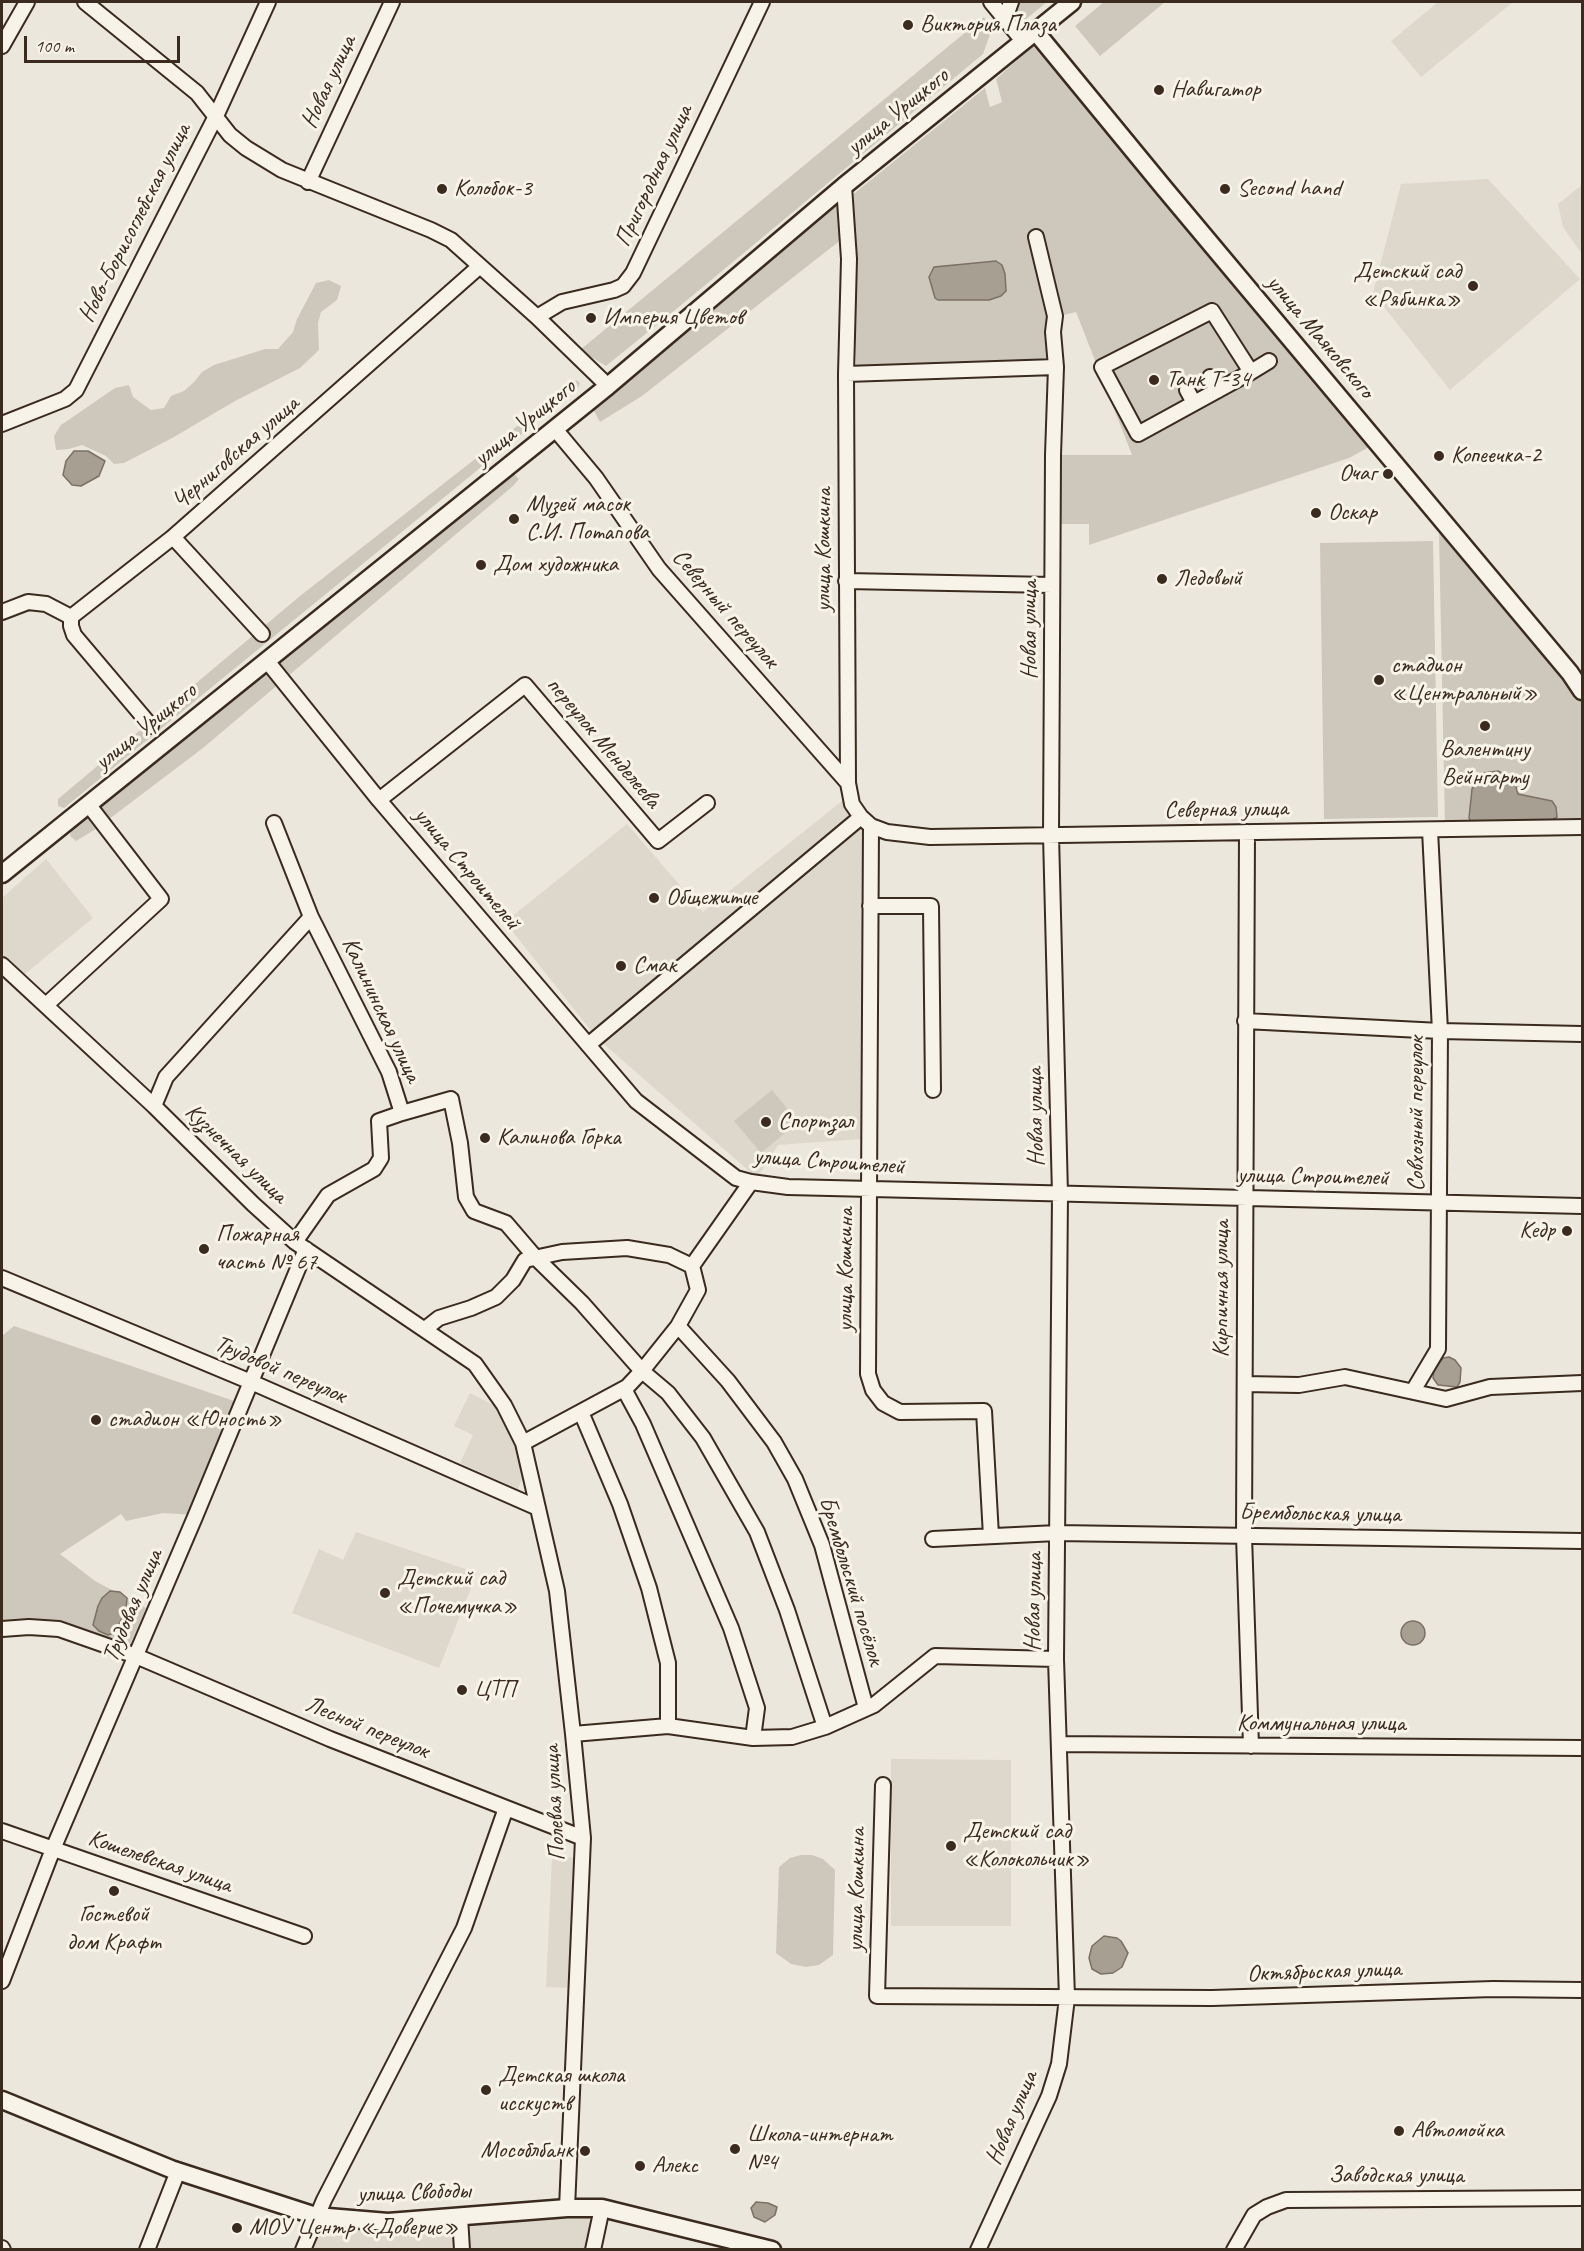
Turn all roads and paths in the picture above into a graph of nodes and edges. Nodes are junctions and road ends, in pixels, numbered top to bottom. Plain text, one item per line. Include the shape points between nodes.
1 (27, 2) edge
2 (85, 2) edge
3 (268, 2) edge
4 (392, 2) edge
5 (762, 2) edge
6 (991, 2) edge
7 (1011, 2) edge
8 (1072, 2) edge
9 (1005, 19) junction
10 (1029, 36) junction
11 (2, 46) edge
12 (216, 116) junction
13 (308, 182) junction
14 (844, 186) junction
15 (1036, 237) dead end
16 (480, 266) junction
17 (537, 317) junction
18 (1269, 361) dead end
19 (1056, 367) junction
20 (1251, 372) junction
21 (846, 374) junction
22 (1210, 376) dead end
23 (608, 386) junction
24 (1187, 390) dead end
25 (1217, 390) junction
26 (1166, 401) dead end
27 (1194, 403) junction
28 (1173, 415) junction
29 (2, 424) edge
30 (555, 429) junction
31 (173, 537) junction
32 (846, 581) junction
33 (1052, 585) junction
34 (2, 612) edge
35 (71, 617) junction
36 (262, 634) dead end
37 (267, 661) junction
38 (1576, 673) edge
39 (1582, 691) edge
40 (151, 726) dead end
41 (848, 783) junction
42 (379, 800) junction
43 (707, 803) dead end
44 (88, 804) junction
45 (866, 821) junction
46 (274, 823) dead end
47 (1582, 827) edge
48 (1430, 830) junction
49 (1247, 832) junction
50 (1051, 835) junction
51 (2, 874) edge
52 (870, 906) junction
53 (311, 917) junction
54 (2, 965) edge
55 (46, 1005) junction
56 (1245, 1021) junction
57 (1440, 1030) junction
58 (1582, 1034) edge
59 (588, 1045) junction
60 (933, 1090) dead end
61 (154, 1106) junction
62 (402, 1113) junction
63 (751, 1182) junction
64 (868, 1189) junction
65 (1060, 1194) junction
66 (1244, 1198) junction
67 (1439, 1202) junction
68 (1582, 1206) edge
69 (300, 1246) junction
70 (536, 1258) junction
71 (692, 1266) junction
72 (2, 1278) edge
73 (678, 1326) junction
74 (425, 1329) junction
75 (642, 1371) junction
76 (251, 1382) junction
77 (1582, 1383) edge
78 (1245, 1384) junction
79 (624, 1389) junction
80 (1413, 1392) junction
81 (504, 1405) joint
82 (581, 1412) junction
83 (523, 1443) junction
84 (538, 1508) junction
85 (1057, 1533) junction
86 (991, 1536) junction
87 (1244, 1536) junction
88 (933, 1539) dead end
89 (1582, 1541) edge
90 (2, 1629) edge
91 (136, 1656) junction
92 (1056, 1659) junction
93 (866, 1708) junction
94 (668, 1726) junction
95 (825, 1727) junction
96 (573, 1734) junction
97 (753, 1738) junction
98 (1059, 1744) junction
99 (1251, 1746) junction
100 (1582, 1748) edge
101 (883, 1785) dead end
102 (506, 1808) junction
103 (2, 1831) edge
104 (583, 1838) junction
105 (52, 1849) junction
106 (304, 1936) dead end
107 (2, 1981) edge
108 (1582, 1990) edge
109 (1067, 1998) junction
110 (2, 2100) edge
111 (178, 2171) junction
112 (1582, 2198) edge
113 (567, 2208) junction
114 (602, 2208) junction
115 (316, 2216) junction
116 (460, 2217) junction
117 (147, 2250) edge
118 (303, 2250) edge
119 (462, 2250) edge
120 (593, 2250) edge
121 (772, 2250) edge
122 (978, 2250) edge
123 (1234, 2250) edge

1 - 11 street
2 - 12 street via 197,93
3 - 12 street, Ново-Борисоглебская улица
4 - 13 street, Новая улица
5 - 17 street, Пригородная улица via 633,273 623,286 562,302
6 - 9 street
7 - 9 street
8 - 10 main road, улица Урицкого
9 - 10 street
10 - 14 main road, улица Урицкого
10 - 38 main road, улица Маяковского via 1164,188
12 - 13 street via 246,148
12 - 29 street, Ново-Борисоглебская улица via 76,390 65,399
13 - 16 street via 431,230 451,240
14 - 21 street, улица Кошкина via 849,259
14 - 23 main road, улица Урицкого
15 - 19 street, Новая улица via 1055,316
16 - 17 street
16 - 31 street, Черниговская улица
17 - 23 street
18 - 20 street
19 - 21 street
19 - 33 street, Новая улица
20 - 25 street
20 - 28 street via 1218,307 1160,345 1101,367 1138,434
21 - 32 street, улица Кошкина
22 - 25 street
23 - 30 main road, улица Урицкого
24 - 27 street
25 - 27 street
26 - 28 street
27 - 28 street
30 - 37 main road, улица Урицкого
30 - 41 street, Северный переулок via 596,478 659,569
31 - 35 street, Черниговская улица
31 - 36 street
32 - 33 street
32 - 41 street, улица Кошкина
33 - 50 street, Новая улица
34 - 35 street via 28,602 46,604
35 - 40 street via 74,635
37 - 42 street, улица Строителей
37 - 44 main road, улица Урицкого
38 - 39 main road, улица Маяковского
41 - 45 street, улица Кошкина via 852,804
42 - 43 street, переулок Менделеева via 525,685 658,841
42 - 59 street, улица Строителей
44 - 51 main road, улица Урицкого
44 - 55 street via 161,899
45 - 50 street, Северная улица via 887,832 930,837
45 - 52 street, улица Кошкина
45 - 59 street
46 - 53 street, Калининская улица
47 - 48 street, Северная улица
48 - 49 street, Северная улица
48 - 57 street, Совхозный переулок
49 - 50 street, Северная улица
49 - 56 street, Кирпичная улица
50 - 65 street, Новая улица
52 - 60 street via 931,906
52 - 64 street, улица Кошкина
53 - 61 street via 166,1077
53 - 62 street, Калининская улица via 389,1072
54 - 55 street, Кузнечная улица
55 - 61 street, Кузнечная улица
56 - 57 street
56 - 66 street, Кирпичная улица
57 - 58 street
57 - 67 street, Совхозный переулок
59 - 63 street, улица Строителей via 636,1101 733,1176
61 - 69 street, Кузнечная улица
62 - 69 street, Калининская улица via 380,1121 381,1158 374,1169 328,1195
62 - 70 street, Калининская улица via 451,1099 466,1197 474,1211 506,1224
63 - 64 street, улица Строителей
63 - 71 street
64 - 65 street, улица Строителей
64 - 86 street, улица Кошкина via 868,1374 873,1390 883,1403 900,1412 984,1411
65 - 66 street, улица Строителей
65 - 85 street, Новая улица
66 - 67 street, улица Строителей
66 - 78 street, Кирпичная улица
67 - 68 street, улица Строителей
67 - 80 street, Совхозный переулок via 1438,1349
69 - 74 street, Кузнечная улица
69 - 76 street, Трудовая улица
70 - 71 street via 562,1252 627,1248 669,1255
70 - 74 street via 525,1260 496,1297 439,1318
70 - 75 street, Калининская улица
71 - 73 street via 698,1290
72 - 76 street, Трудовой переулок
73 - 75 street
73 - 93 street, Брембольский посёлок via 774,1442 795,1479 822,1545
74 - 81 street, Кузнечная улица via 475,1364
75 - 79 street
75 - 95 street via 668,1393 703,1438 757,1532
76 - 84 street, Трудовой переулок
76 - 91 street, Трудовая улица
77 - 80 street via 1490,1387 1446,1400
78 - 80 street via 1299,1385 1345,1377
78 - 87 street, Кирпичная улица
79 - 82 street
79 - 97 street via 643,1424 731,1628 757,1708
81 - 83 street, Полевая улица
82 - 83 street
82 - 94 street via 620,1504 649,1588 668,1663
83 - 84 street, Полевая улица
84 - 96 street, Полевая улица via 556,1591
85 - 86 street, Брембольская улица
85 - 87 street, Брембольская улица
85 - 92 street, Новая улица
86 - 88 street, Брембольская улица
87 - 89 street, Брембольская улица
87 - 99 street, Кирпичная улица
90 - 91 street, Лесной переулок via 58,1629
91 - 102 street, Лесной переулок via 330,1739
91 - 105 street, Трудовая улица
92 - 93 street via 934,1656
92 - 98 street, Новая улица
93 - 95 street
94 - 96 street
94 - 97 street
95 - 97 street via 792,1737
96 - 104 street, Полевая улица
98 - 99 street, Коммунальная улица
98 - 109 street, Новая улица
99 - 100 street, Коммунальная улица
101 - 109 street, улица Кошкина via 877,1996
102 - 104 street, Лесной переулок
102 - 115 street, Полевая улица via 464,1928
103 - 105 street, Кошелевская улица
104 - 113 street, Полевая улица
105 - 106 street, Кошелевская улица
105 - 107 street, Трудовая улица
108 - 109 street, Октябрьская улица
109 - 122 street, Новая улица via 1059,2064 1049,2096
110 - 111 main road, улица Свободы
111 - 115 main road, улица Свободы
111 - 117 street
112 - 123 street, Заводская улица via 1286,2200 1254,2215
113 - 114 main road, улица Свободы
113 - 116 main road, улица Свободы
114 - 120 street
114 - 121 main road, улица Свободы
115 - 116 main road, улица Свободы via 388,2222
115 - 118 street, Полевая улица
116 - 119 street

